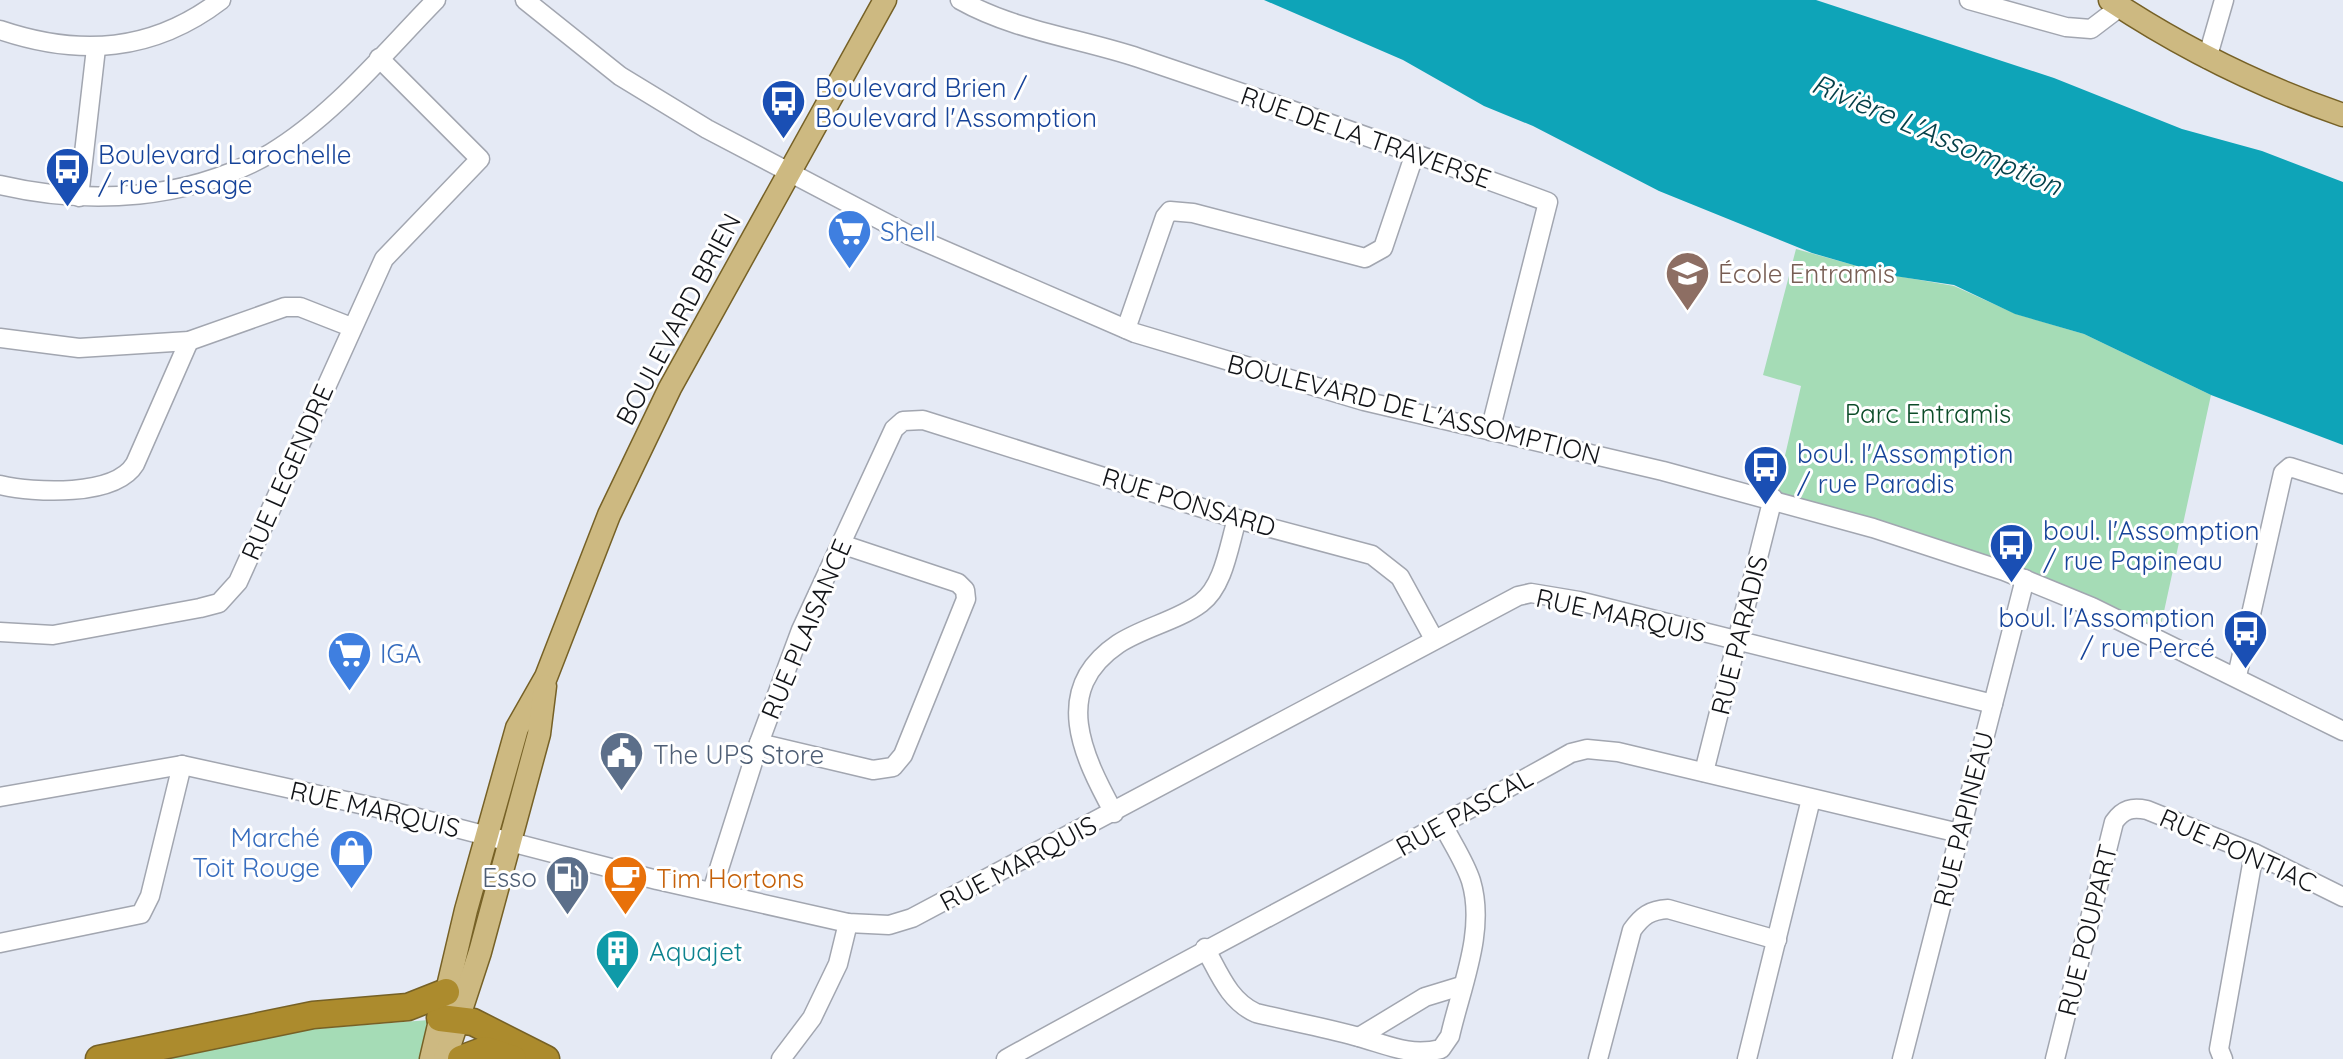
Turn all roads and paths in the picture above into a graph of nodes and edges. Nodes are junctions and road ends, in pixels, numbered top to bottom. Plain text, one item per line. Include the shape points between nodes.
1 (221, 0) edge
2 (436, 0) edge
3 (525, 0) edge
4 (885, 0) edge
5 (960, 0) edge
6 (1969, 0) edge
7 (2224, 0) edge
8 (2115, 3) edge
9 (0, 30) edge
10 (96, 48) junction
11 (379, 58) junction
12 (2207, 59) junction
13 (2343, 115) edge
14 (1415, 153) junction
15 (789, 172) junction
16 (0, 185) edge
17 (79, 197) junction
18 (351, 327) junction
19 (1126, 329) junction
20 (0, 338) edge
21 (189, 341) junction
22 (903, 421) joint
23 (1490, 431) junction
24 (2343, 484) edge
25 (0, 485) edge
26 (1773, 498) junction
27 (1237, 519) junction
28 (841, 544) junction
29 (2025, 579) junction
30 (0, 632) edge
31 (1434, 639) junction
32 (1738, 641) junction
33 (2237, 676) junction
34 (1993, 704) junction
35 (2343, 731) edge
36 (759, 743) junction
37 (182, 765) junction
38 (1704, 772) junction
39 (1, 793) edge
40 (1811, 799) junction
41 (2130, 808) joint
42 (1114, 813) junction
43 (1443, 825) junction
44 (1959, 833) junction
45 (497, 839) junction
46 (2254, 853) junction
47 (712, 891) junction
48 (2343, 897) edge
49 (848, 923) junction
50 (1777, 940) junction
51 (0, 943) edge
52 (1205, 948) junction
53 (1461, 986) junction
54 (446, 992) junction
55 (449, 1018) junction
56 (1359, 1037) junction
57 (99, 1059) edge
58 (431, 1059) edge
59 (445, 1059) edge
60 (461, 1059) edge
61 (513, 1059) edge
62 (546, 1059) edge
63 (781, 1059) edge
64 (1006, 1059) edge
65 (1598, 1059) edge
66 (1747, 1059) edge
67 (1902, 1059) edge
68 (2055, 1059) edge
69 (2223, 1059) edge

1 - 10 street via 198,18 144,41
2 - 11 street
3 - 15 street, BOULEVARD DE L'ASSOMPTION via 620,76
4 - 15 main road, BOULEVARD BRIEN
5 - 14 street, RUE DE LA TRAVERSE via 1019,26 1096,44
6 - 8 street via 2091,29
7 - 12 street
8 - 12 main road
9 - 10 street
10 - 17 street
11 - 17 street via 330,107 272,152 211,181
11 - 18 street, RUE LEGENDRE via 480,159 384,259
12 - 13 main road via 2264,87
14 - 19 street via 1383,248 1365,258 1170,211
14 - 23 street, RUE DE LA TRAVERSE via 1548,202
15 - 19 street, BOULEVARD DE L'ASSOMPTION via 909,235
15 - 45 main road, BOULEVARD BRIEN via 647,434 589,563 546,677 517,728
16 - 17 street
18 - 21 street via 300,307 285,307
18 - 30 street, RUE LEGENDRE via 230,595 200,608 79,632
19 - 23 street, BOULEVARD DE L'ASSOMPTION via 1311,386
20 - 21 street via 79,348
21 - 25 street via 135,464 122,479 62,491
22 - 27 street, RUE PONSARD via 923,420
22 - 28 street, RUE PLAISANCE via 894,429
23 - 26 street, BOULEVARD DE L'ASSOMPTION
24 - 33 street via 2299,467 2283,473
26 - 29 street, BOULEVARD DE L'ASSOMPTION
26 - 32 street, RUE PARADIS
27 - 31 street, RUE PONSARD via 1348,547 1384,562 1400,577
27 - 42 street via 1214,588 1202,602 1118,644 1091,670 1079,698 1078,735
28 - 36 street, RUE PLAISANCE via 801,630
28 - 36 street via 958,583 965,590 966,599 903,755 893,767 873,770
29 - 33 street, BOULEVARD DE L'ASSOMPTION
29 - 34 street, RUE PAPINEAU
31 - 32 street, RUE MARQUIS via 1531,593
31 - 42 street, RUE MARQUIS
32 - 34 street, RUE MARQUIS
32 - 38 street, RUE PARADIS
33 - 35 street, BOULEVARD DE L'ASSOMPTION
34 - 44 street, RUE PAPINEAU
36 - 47 street, RUE PLAISANCE
37 - 39 street, RUE MARQUIS
37 - 45 street, RUE MARQUIS
37 - 51 street via 141,914
38 - 40 street, RUE PASCAL
38 - 43 street, RUE PASCAL via 1587,749
40 - 44 street, RUE PASCAL
40 - 50 street
41 - 46 street, RUE PONTIAC
41 - 68 street, RUE POUPART via 2114,822
42 - 49 street, RUE MARQUIS via 912,918 889,925
43 - 52 street, RUE PASCAL
43 - 53 street via 1470,878 1476,904
44 - 67 street, RUE PAPINEAU
45 - 47 street, RUE MARQUIS
45 - 54 main road, BOULEVARD BRIEN
45 - 55 main road, BOULEVARD BRIEN
46 - 48 street, RUE PONTIAC
46 - 69 street via 2219,1049
47 - 49 street, RUE MARQUIS
49 - 63 street via 838,964 812,1018
50 - 65 street via 1668,909 1642,916 1632,930
50 - 66 street
52 - 56 street via 1241,1006
52 - 64 street, RUE PASCAL
53 - 56 street via 1425,997
53 - 56 street via 1450,1036 1441,1049 1404,1052
54 - 55 main road, BOULEVARD BRIEN
54 - 57 highway via 408,1007 313,1015
55 - 58 main road, BOULEVARD BRIEN
55 - 59 main road, BOULEVARD BRIEN
55 - 62 highway via 480,1024
60 - 61 highway via 485,1050

